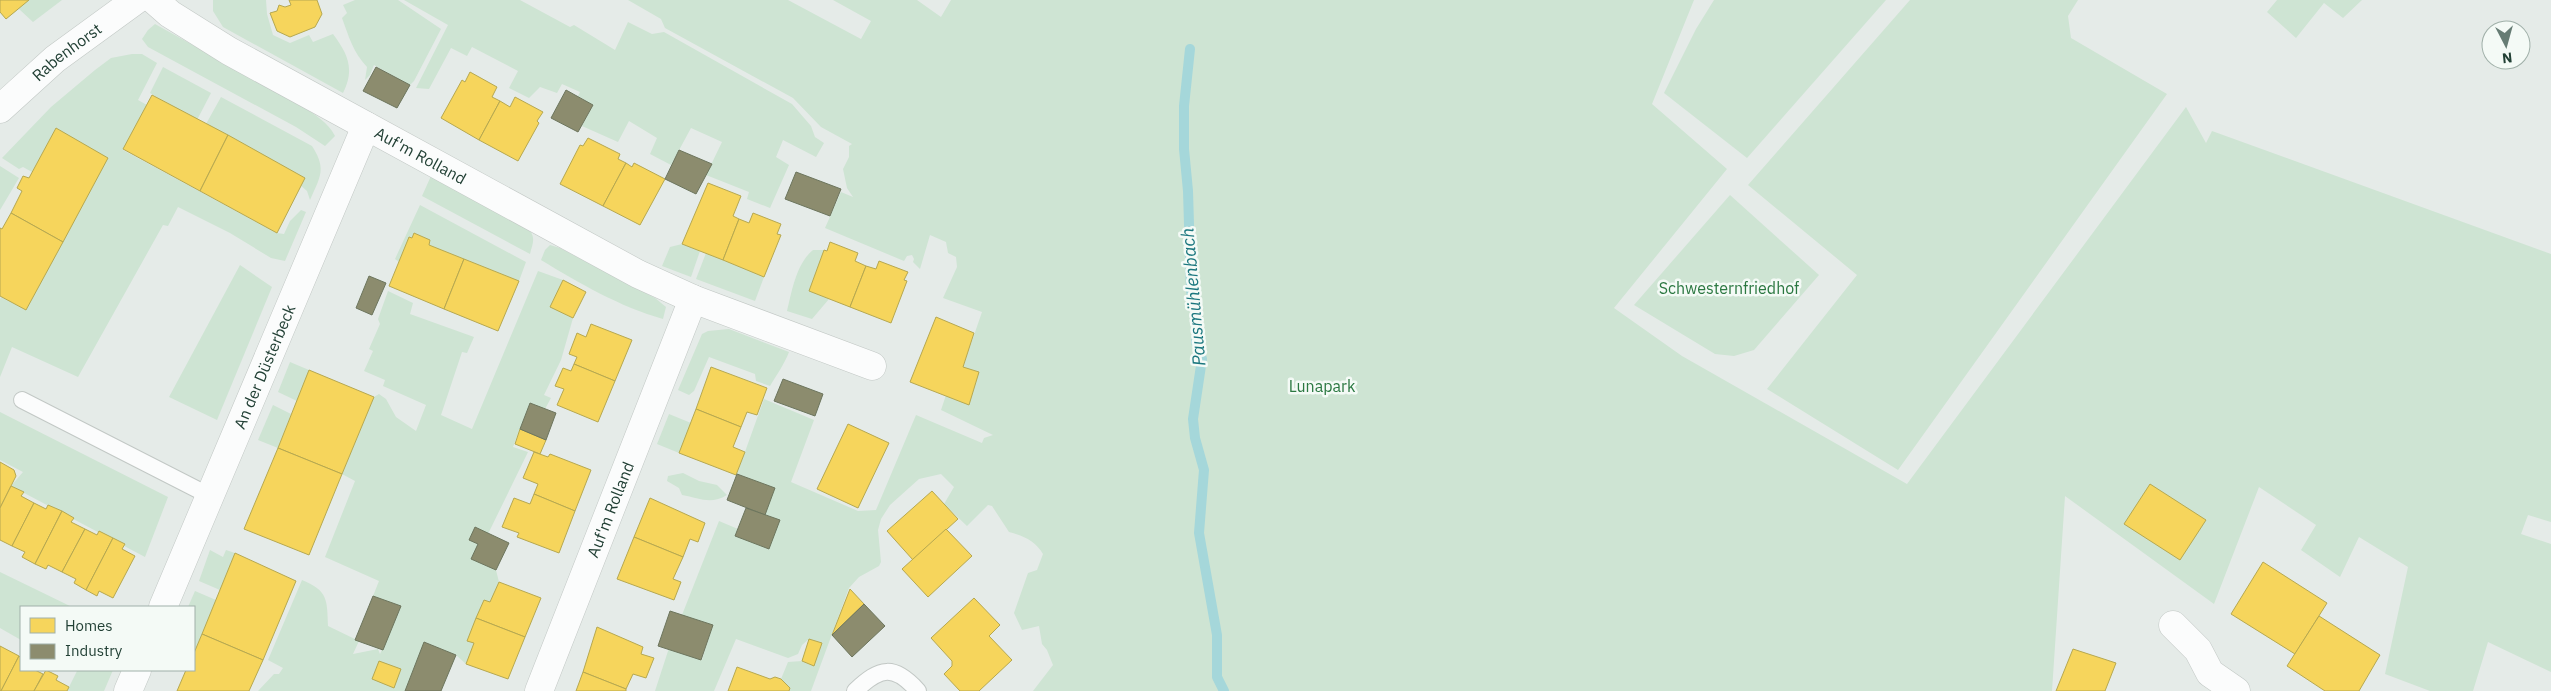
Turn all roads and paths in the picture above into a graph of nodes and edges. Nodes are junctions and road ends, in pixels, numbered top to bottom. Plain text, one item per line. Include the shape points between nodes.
1 (136, 0) edge
2 (154, 0) edge
3 (0, 109) edge
4 (366, 126) junction
5 (693, 299) junction
6 (872, 366) dead end
7 (22, 400) dead end
8 (210, 496) junction
9 (163, 606) edge
10 (2173, 626) dead end
11 (137, 671) edge
12 (128, 691) edge
13 (539, 691) edge
14 (854, 691) edge
15 (918, 691) edge
16 (2236, 691) edge

1 - 3 street, Rabenhorst via 55,59
2 - 4 street, Auf'm Rolland via 207,39
4 - 5 street, Auf'm Rolland via 606,258
4 - 8 street, An der Düsterbeck
5 - 6 street, Auf'm Rolland
5 - 13 street, Auf'm Rolland
7 - 8 lane
8 - 9 street, An der Düsterbeck
10 - 16 street via 2198,650 2210,673
11 - 12 street
14 - 15 lane via 884,671 902,676

